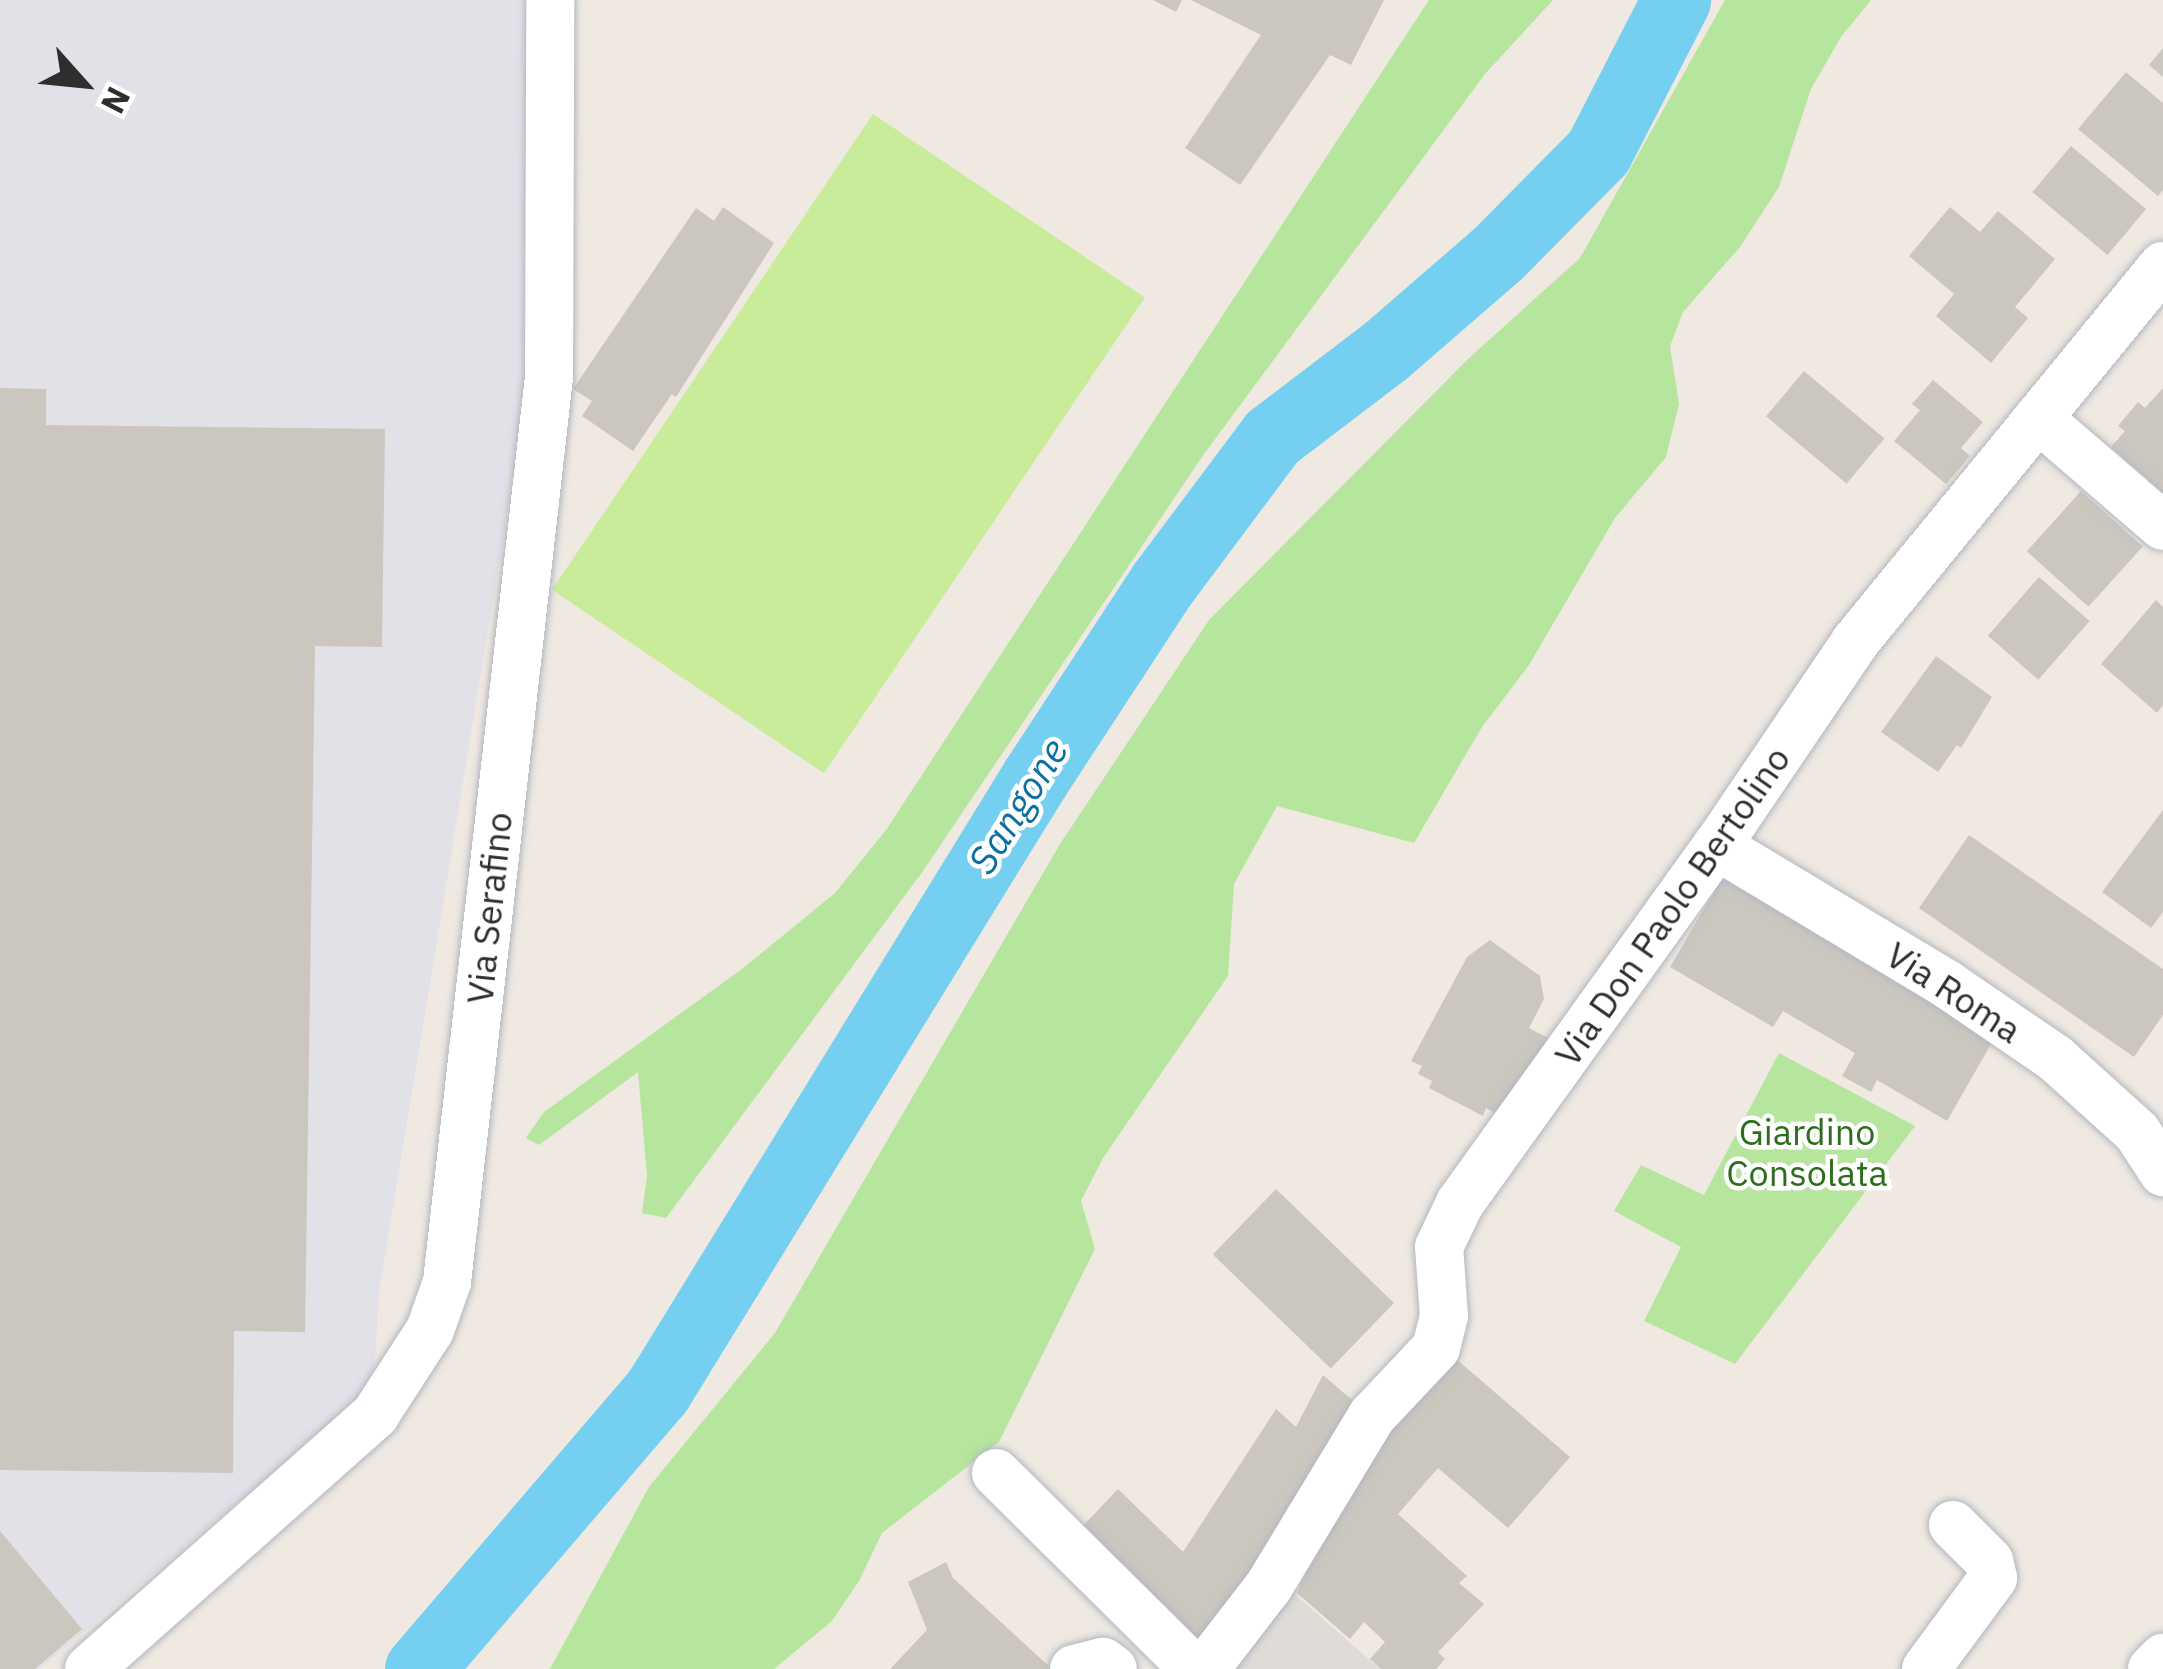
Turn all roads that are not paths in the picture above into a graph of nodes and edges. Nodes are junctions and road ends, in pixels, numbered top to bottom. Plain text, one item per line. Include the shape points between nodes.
1 (550, 0) edge
2 (2163, 266) edge
3 (2038, 418) junction
4 (2163, 526) edge
5 (1717, 847) junction
6 (2163, 1172) edge
7 (996, 1473) dead end
8 (1953, 1525) dead end
9 (2163, 1658) edge
10 (1940, 1664) edge
11 (89, 1669) edge
12 (1074, 1669) edge
13 (1113, 1669) edge
14 (1194, 1669) edge
15 (1205, 1669) edge
16 (2152, 1669) edge

1 - 11 street, Via Serafino via 549,377 447,1282 430,1330 375,1415
2 - 3 street, Via Don Paolo Bertolino
3 - 4 street
3 - 5 street, Via Don Paolo Bertolino via 1855,642
5 - 6 street, Via Roma via 2055,1058 2137,1132
5 - 15 street, Via Don Paolo Bertolino via 1460,1203 1439,1247 1444,1316 1436,1348 1372,1416 1269,1586
7 - 14 street
8 - 10 street via 1990,1561 1993,1578
9 - 16 street
12 - 13 street via 1103,1662

